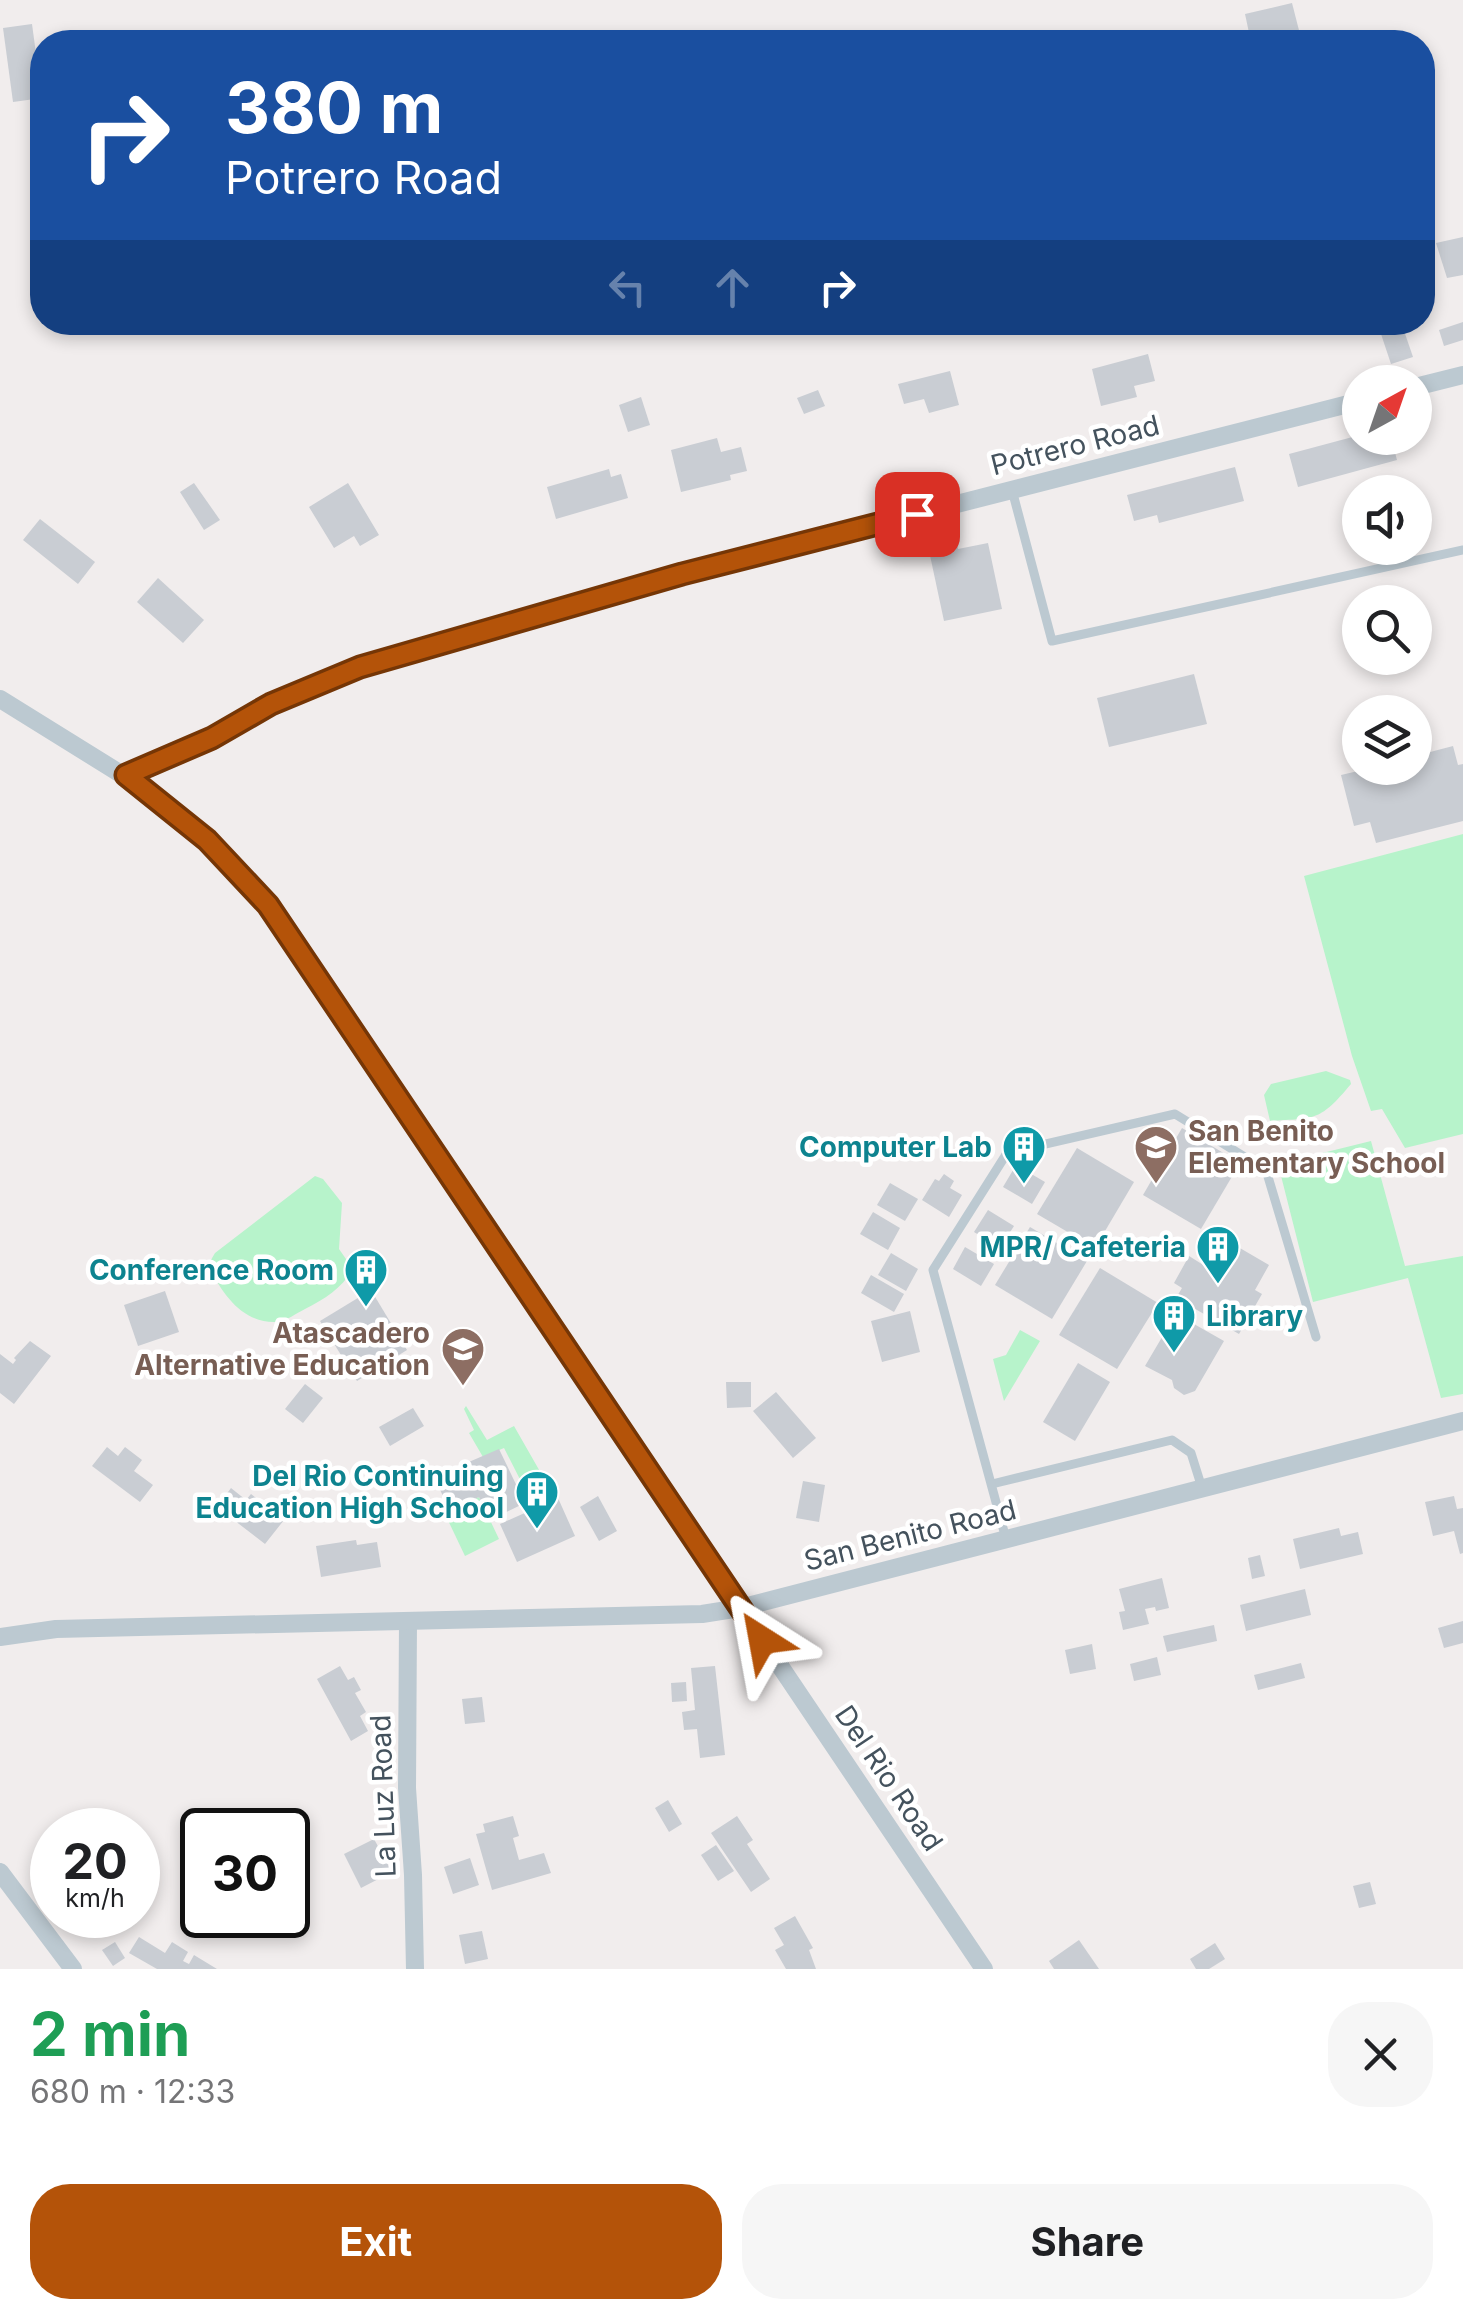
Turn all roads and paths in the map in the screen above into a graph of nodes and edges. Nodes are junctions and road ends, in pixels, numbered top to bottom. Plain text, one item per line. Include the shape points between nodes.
1 (1463, 375) edge
2 (1432, 383) edge
3 (1342, 406) edge
4 (1012, 490) junction
5 (1463, 550) edge
6 (0, 698) edge
7 (126, 775) junction
8 (1316, 1336) dead end
9 (1463, 1421) edge
10 (992, 1484) junction
11 (1202, 1488) junction
12 (1006, 1539) junction
13 (740, 1608) junction
14 (408, 1621) junction
15 (0, 1638) edge
16 (0, 1872) edge
17 (73, 1969) edge
18 (415, 1969) edge
19 (984, 1969) edge

1 - 2 street
3 - 4 street, Potrero Road
4 - 5 lane via 1052,641
4 - 7 street, Potrero Road via 682,574 360,667
6 - 7 street, Del Rio Road
7 - 13 street, Del Rio Road via 207,840 268,905
8 - 10 lane via 1266,1170 1175,1114 1007,1152 934,1270
9 - 11 street, San Benito Road
10 - 11 lane via 1172,1440 1191,1452
10 - 12 lane
11 - 12 street, San Benito Road
12 - 13 street, San Benito Road
13 - 14 street, San Benito Road
13 - 19 street, Del Rio Road
14 - 15 street, San Benito Road via 56,1629
14 - 18 street, La Luz Road
16 - 17 street

